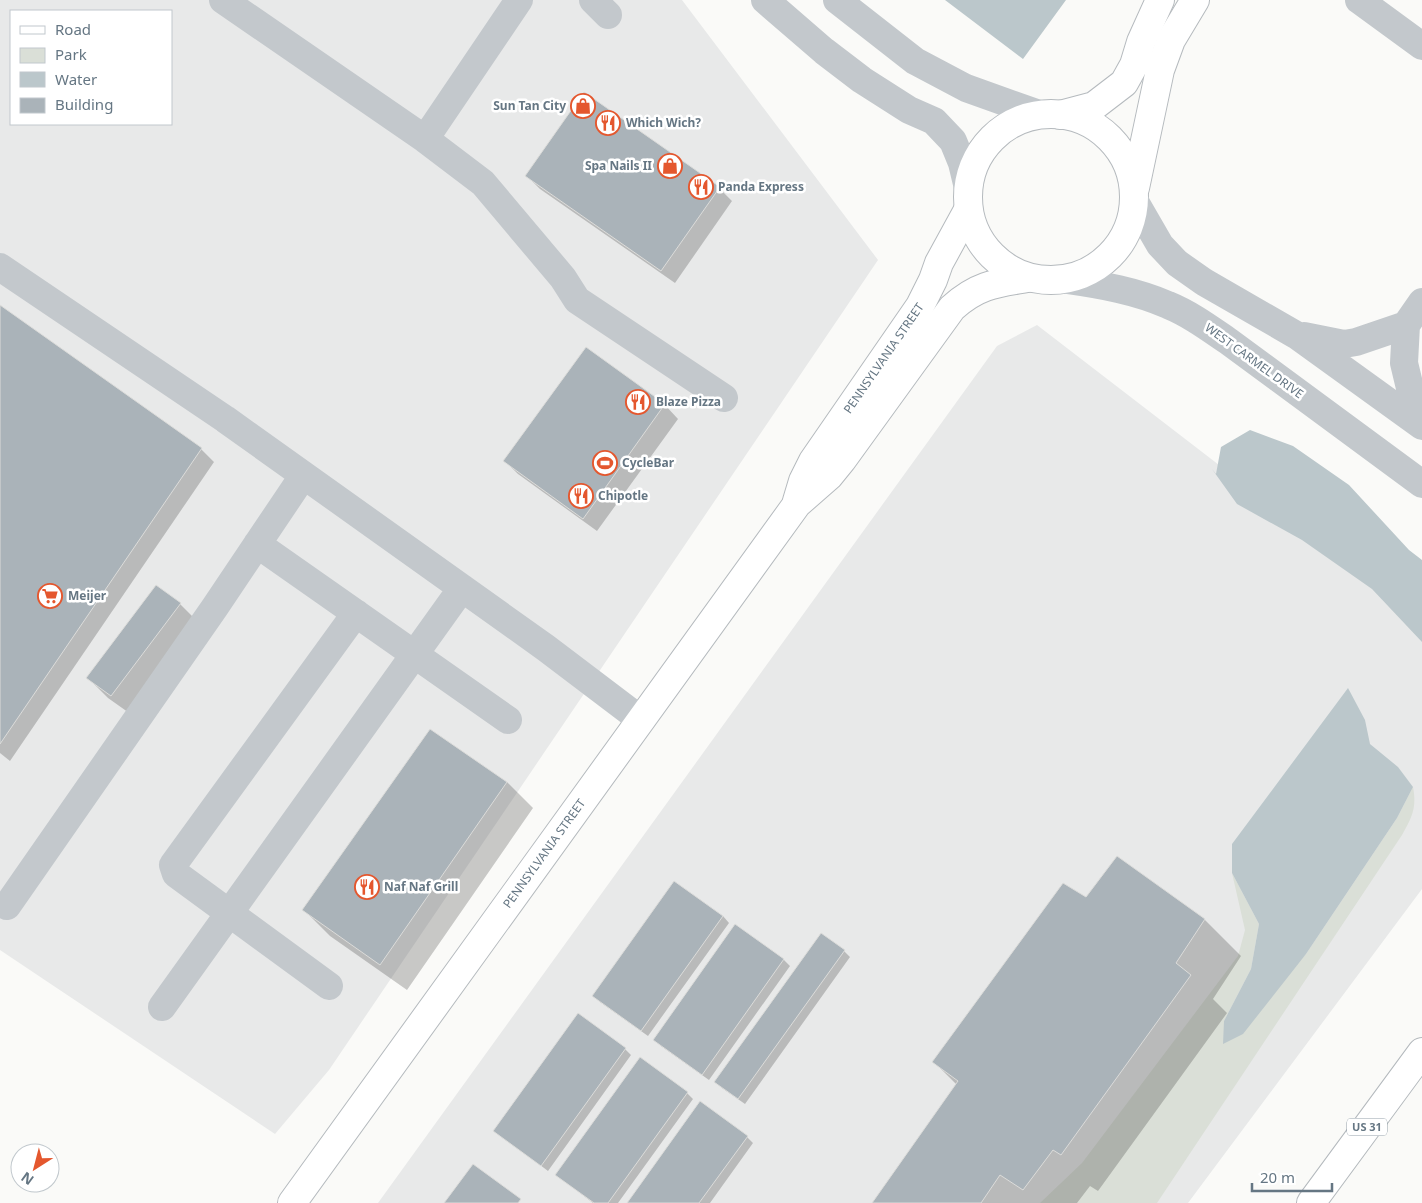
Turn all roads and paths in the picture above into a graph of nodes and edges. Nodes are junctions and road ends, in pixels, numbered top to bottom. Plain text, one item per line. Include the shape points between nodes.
1 (223, 0) edge
2 (519, 0) edge
3 (593, 0) edge
4 (606, 0) edge
5 (765, 0) edge
6 (837, 0) edge
7 (1160, 0) edge
8 (1195, 0) edge
9 (1359, 0) edge
10 (1422, 46) edge
11 (1050, 115) junction
12 (425, 139) junction
13 (1134, 195) junction
14 (968, 199) junction
15 (0, 267) edge
16 (1028, 278) junction
17 (1067, 280) junction
18 (1422, 302) edge
19 (1406, 324) junction
20 (1296, 335) junction
21 (724, 398) dead end
22 (1422, 409) edge
23 (1422, 426) edge
24 (303, 476) junction
25 (1422, 484) edge
26 (797, 504) junction
27 (257, 544) junction
28 (462, 588) junction
29 (356, 613) junction
30 (414, 655) junction
31 (508, 720) dead end
32 (641, 720) junction
33 (7, 906) dead end
34 (229, 913) junction
35 (329, 986) dead end
36 (162, 1007) dead end
37 (1422, 1052) edge
38 (292, 1203) edge
39 (1311, 1203) edge

1 - 12 street
2 - 12 street
3 - 4 street via 608,15
5 - 14 street via 824,52 862,80 909,110 934,121 953,140 962,163
6 - 11 street via 915,61 966,88
7 - 11 main road via 1124,83 1094,106
8 - 13 main road via 1171,40 1160,70
9 - 10 street
11 - 13 main road via 1070,116 1090,124 1110,139 1126,160
11 - 14 main road via 1018,120 991,139 975,162
12 - 21 street via 483,183 563,278 577,300
13 - 17 main road via 1134,211 1128,230 1111,256 1086,273
13 - 20 street via 1160,246 1177,263
14 - 16 main road via 974,230 985,248 1000,264
14 - 26 main road, PENNSYLVANIA STREET via 920,306 813,461
15 - 24 street
16 - 17 main road
16 - 26 main road, PENNSYLVANIA STREET via 993,283 952,308 842,460
17 - 25 street, WEST CARMEL DRIVE via 1141,295 1201,323
18 - 19 street
19 - 20 street via 1344,344
19 - 22 street via 1404,363 1410,388
20 - 23 street
24 - 27 street
24 - 28 street
26 - 32 main road, PENNSYLVANIA STREET
27 - 29 street
27 - 33 street
28 - 30 street
28 - 32 street
29 - 30 street
29 - 34 street via 173,865 176,874
30 - 31 street
30 - 34 street
32 - 38 main road, PENNSYLVANIA STREET
34 - 35 street
34 - 36 street
37 - 39 main road, US 31

